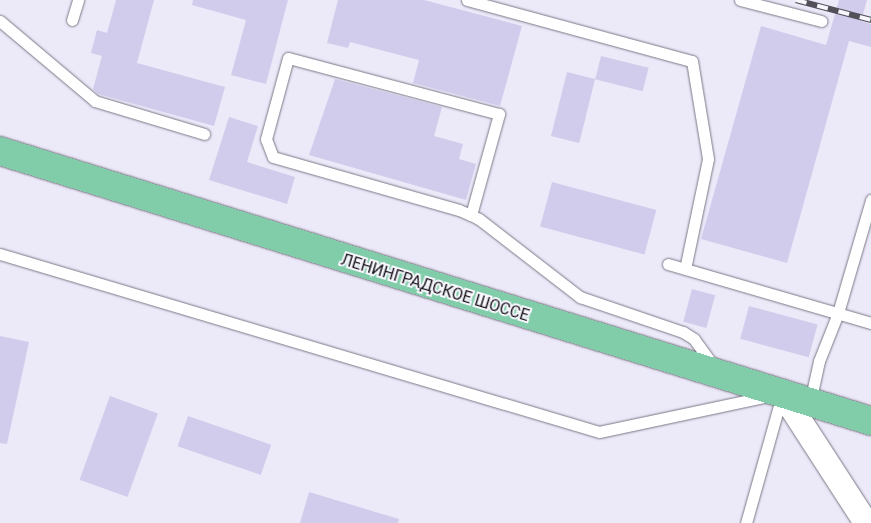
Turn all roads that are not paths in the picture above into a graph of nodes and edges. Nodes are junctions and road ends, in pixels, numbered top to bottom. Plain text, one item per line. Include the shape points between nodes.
1 (78, 0) edge
2 (467, 0) edge
3 (740, 0) edge
4 (72, 20) dead end
5 (0, 21) edge
6 (821, 21) dead end
7 (204, 134) dead end
8 (0, 151) edge
9 (871, 200) edge
10 (471, 215) junction
11 (0, 254) edge
12 (668, 264) dead end
13 (684, 269) junction
14 (838, 313) junction
15 (871, 323) edge
16 (720, 375) junction
17 (782, 393) junction
18 (810, 402) junction
19 (871, 421) edge
20 (746, 523) edge
21 (866, 523) edge

1 - 4 lane
2 - 13 lane via 692,61 708,159
3 - 6 lane
5 - 7 lane via 95,101
8 - 16 main road, ЛЕНИНГРАДСКОЕ ШОССЕ
9 - 14 lane
10 - 10 lane via 273,157 266,139 288,58 499,114
10 - 16 lane via 580,298 689,336
11 - 17 lane via 599,432
12 - 13 lane
13 - 14 lane
14 - 15 lane
14 - 18 lane via 819,361
16 - 17 main road, ЛЕНИНГРАДСКОЕ ШОССЕ
17 - 18 main road, ЛЕНИНГРАДСКОЕ ШОССЕ
17 - 20 lane
17 - 21 street
18 - 19 main road, ЛЕНИНГРАДСКОЕ ШОССЕ

